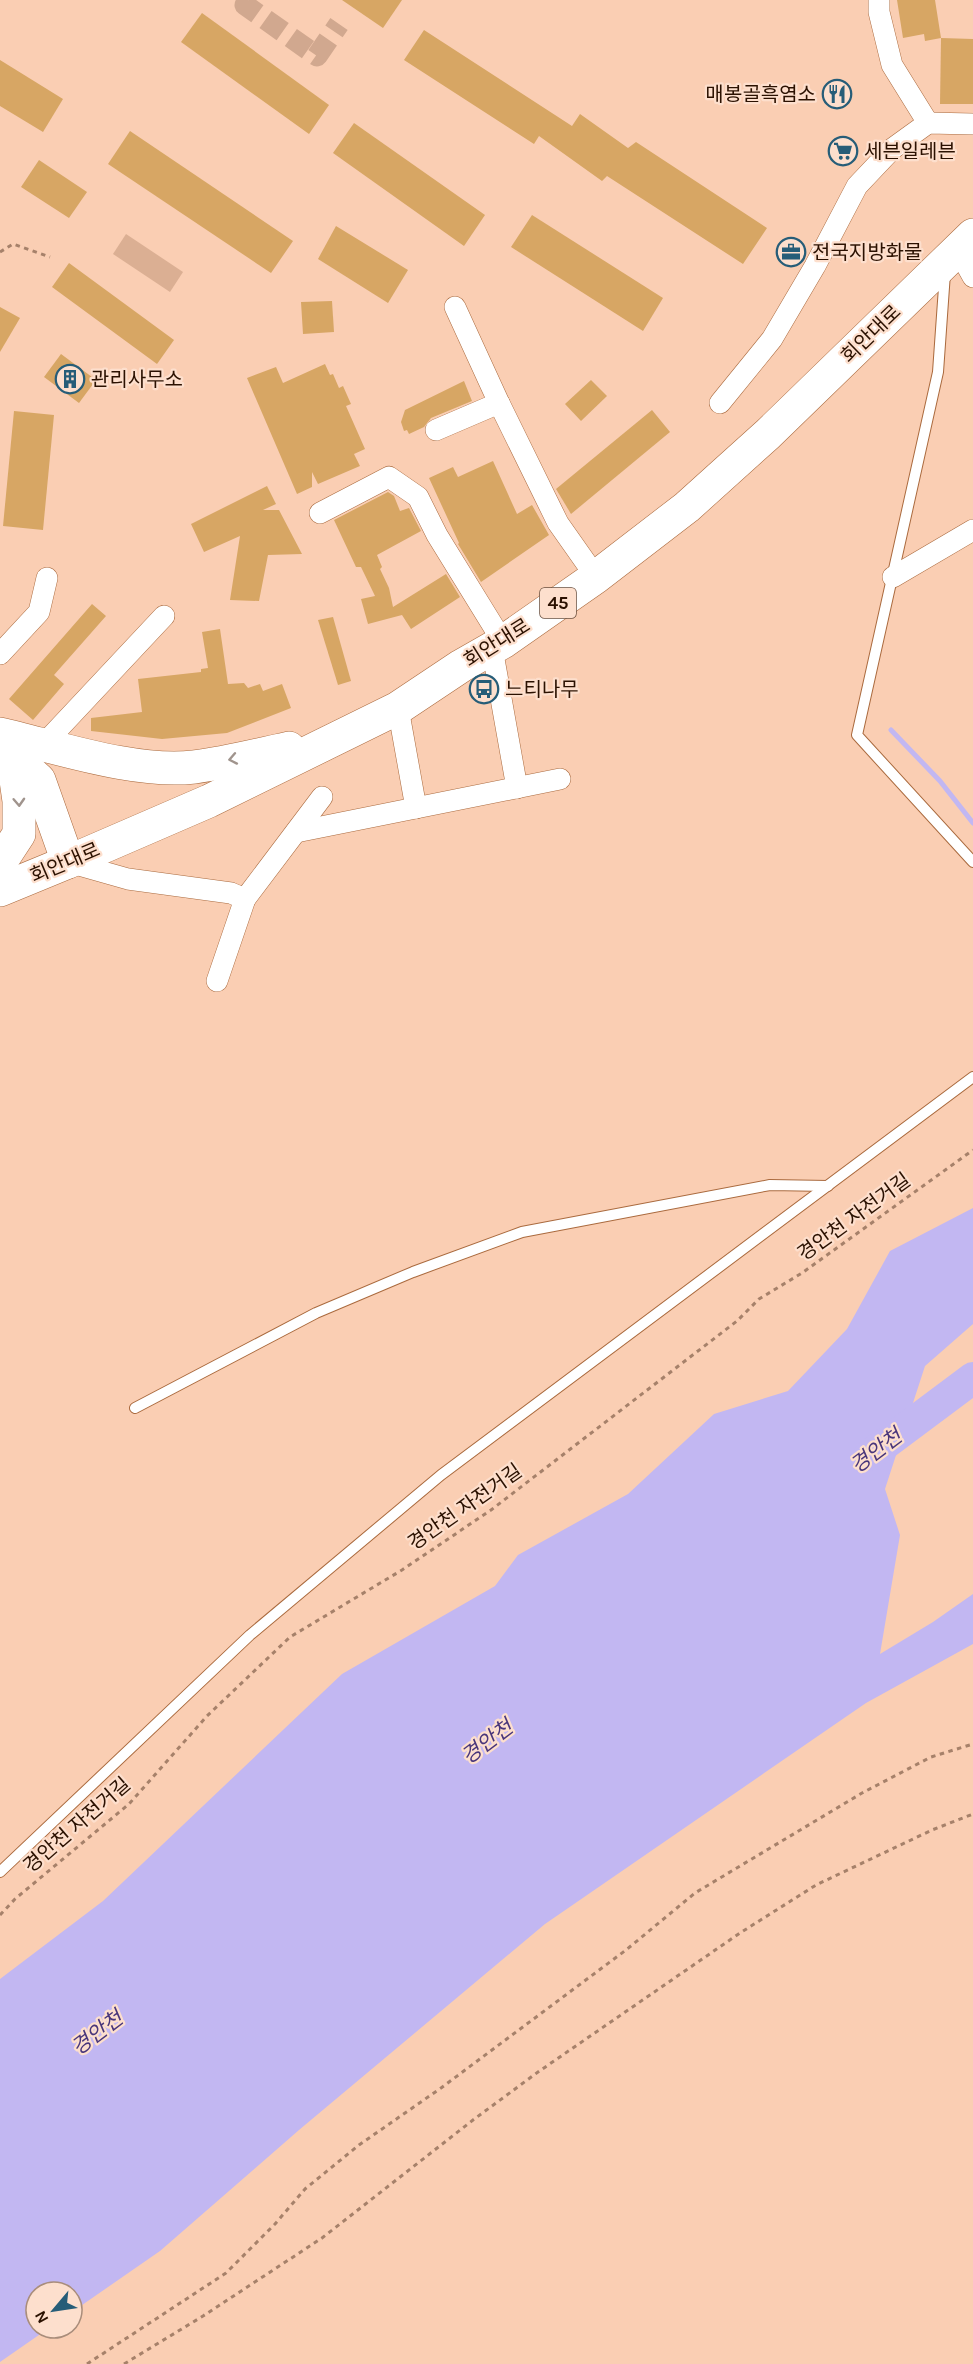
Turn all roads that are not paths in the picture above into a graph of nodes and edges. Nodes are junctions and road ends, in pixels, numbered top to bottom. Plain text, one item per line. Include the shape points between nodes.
1 (879, 0) edge
2 (928, 123) junction
3 (973, 125) edge
4 (962, 256) edge
5 (455, 307) dead end
6 (498, 403) junction
7 (720, 403) dead end
8 (436, 430) dead end
9 (320, 513) dead end
10 (973, 530) edge
11 (596, 577) junction
12 (893, 577) junction
13 (47, 578) dead end
14 (164, 615) dead end
15 (497, 645) junction
16 (0, 654) edge
17 (398, 708) junction
18 (0, 734) edge
19 (332, 740) junction
20 (44, 744) junction
21 (0, 747) edge
22 (560, 780) dead end
23 (517, 788) junction
24 (322, 797) dead end
25 (416, 808) junction
26 (296, 832) junction
27 (68, 862) junction
28 (973, 862) edge
29 (0, 863) edge
30 (0, 890) edge
31 (245, 898) junction
32 (217, 981) dead end
33 (973, 1077) edge
34 (828, 1186) junction
35 (135, 1408) dead end
36 (0, 1872) edge

1 - 2 street via 892,65
2 - 3 street
2 - 7 street via 892,149 857,186 772,339
4 - 11 main road, 회안대로 / 45 via 695,500
4 - 12 lane
5 - 6 street
6 - 8 street
6 - 11 street via 558,523
9 - 15 street via 389,477 418,497
10 - 12 street
11 - 15 main road, 회안대로 / 45
12 - 28 lane via 857,735
13 - 16 street via 39,612
14 - 20 street
15 - 17 main road, 회안대로 / 45
15 - 23 street
17 - 19 main road, 회안대로 / 45
17 - 25 street
18 - 20 main road
19 -> 20 main road via 193,768 142,766
19 - 27 main road, 회안대로 / 45 via 209,801
21 - 27 main road via 39,780
21 -> 29 main road via 14,766 20,801 19,834
22 - 23 street
23 - 25 street
24 - 26 street
25 - 26 street
26 - 31 street
27 - 30 main road, 회안대로 / 45
27 - 31 street via 128,879
31 - 32 street
33 - 34 lane
34 - 35 lane via 770,1185 522,1232 316,1313
34 - 36 lane via 441,1475 250,1635

